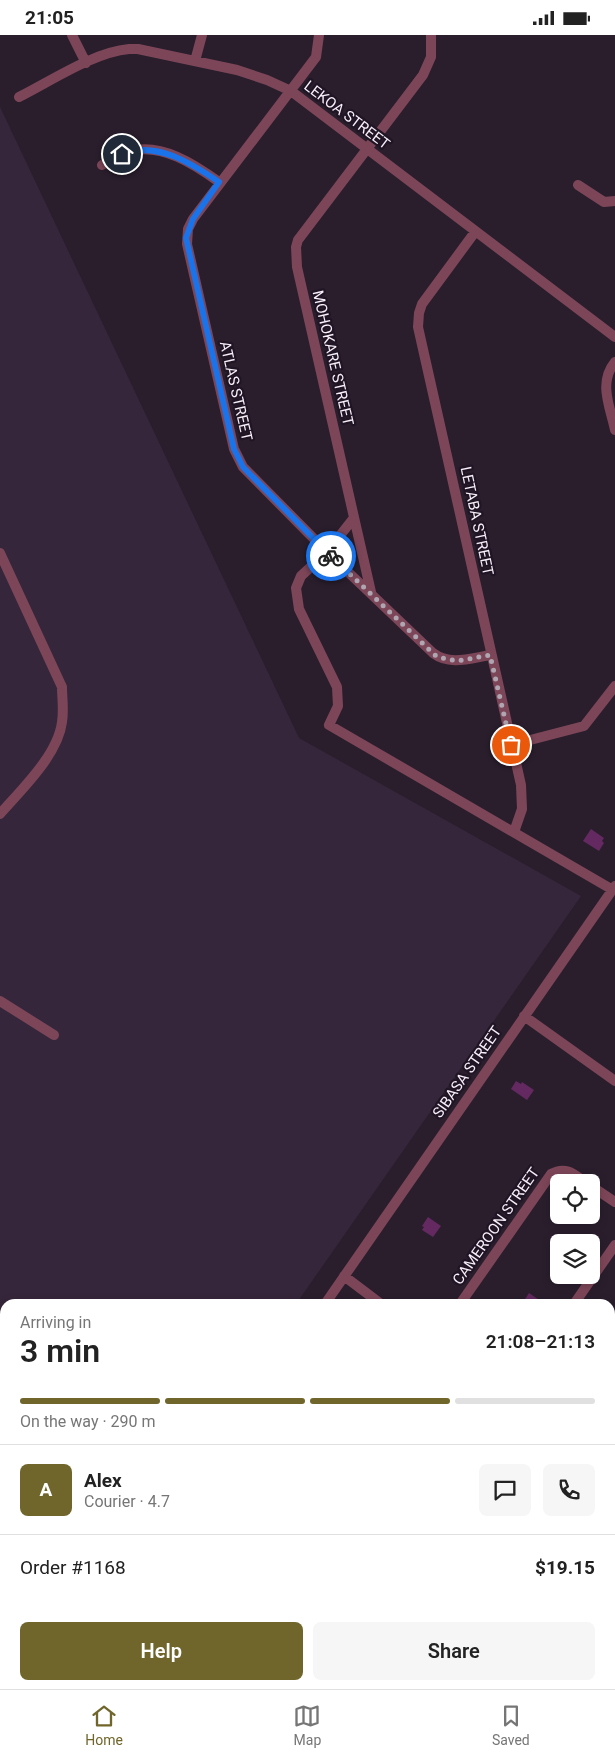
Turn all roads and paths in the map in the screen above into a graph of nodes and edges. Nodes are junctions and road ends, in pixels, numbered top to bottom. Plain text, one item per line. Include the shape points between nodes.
1 (72, 35) edge
2 (202, 35) edge
3 (319, 35) edge
4 (431, 35) edge
5 (195, 61) junction
6 (86, 63) junction
7 (291, 91) junction
8 (19, 97) dead end
9 (366, 148) junction
10 (102, 165) dead end
11 (219, 182) junction
12 (578, 185) dead end
13 (615, 201) edge
14 (474, 232) junction
15 (615, 337) edge
16 (615, 362) edge
17 (615, 431) edge
18 (353, 519) junction
19 (327, 552) junction
20 (0, 553) edge
21 (372, 593) junction
22 (490, 655) junction
23 (615, 686) edge
24 (511, 745) junction
25 (0, 814) edge
26 (514, 832) junction
27 (614, 888) edge
28 (0, 1001) edge
29 (524, 1016) junction
30 (54, 1035) dead end
31 (614, 1079) edge
32 (550, 1174) edge
33 (550, 1174) edge
34 (574, 1174) edge
35 (600, 1192) edge
36 (615, 1202) edge
37 (615, 1245) edge
38 (344, 1276) junction
39 (328, 1299) edge
40 (374, 1299) edge
41 (463, 1299) edge
42 (577, 1299) edge

1 - 6 street
2 - 5 street
3 - 7 street, ATLAS STREET via 316,57
4 - 9 street, MOHOKARE STREET via 432,57 423,75
5 - 6 street, LEKOA STREET via 129,49
5 - 7 street, LEKOA STREET via 267,80
6 - 8 street, LEKOA STREET
7 - 9 street, LEKOA STREET
7 - 11 street, ATLAS STREET
9 - 14 street, LEKOA STREET
9 - 18 street, MOHOKARE STREET via 296,247 297,267
10 - 11 street via 130,151 146,150 186,160
11 - 19 street, ATLAS STREET via 193,219 186,238 234,449 243,467
12 - 13 street via 604,202
14 - 15 street, LEKOA STREET
14 - 22 street, LETABA STREET via 422,304 418,321
16 - 17 street via 606,374
18 - 19 street
18 - 21 street, MOHOKARE STREET
19 - 21 street, ATLAS STREET
19 - 26 street via 301,576 296,595 299,609 337,687 338,706 329,725
20 - 25 street via 62,687 63,708 62,723 44,760
21 - 22 street, ATLAS STREET via 437,657 457,661
22 - 24 street, LETABA STREET
23 - 24 street via 584,726
24 - 26 street, LETABA STREET via 523,796
26 - 27 street
27 - 29 street, SIBASA STREET
28 - 30 street
29 - 31 street
29 - 38 street, SIBASA STREET
32 - 41 street, CAMEROON STREET
33 - 34 street, CAMEROON STREET via 563,1169
35 - 36 street
37 - 42 street
38 - 39 street, SIBASA STREET
38 - 40 street

